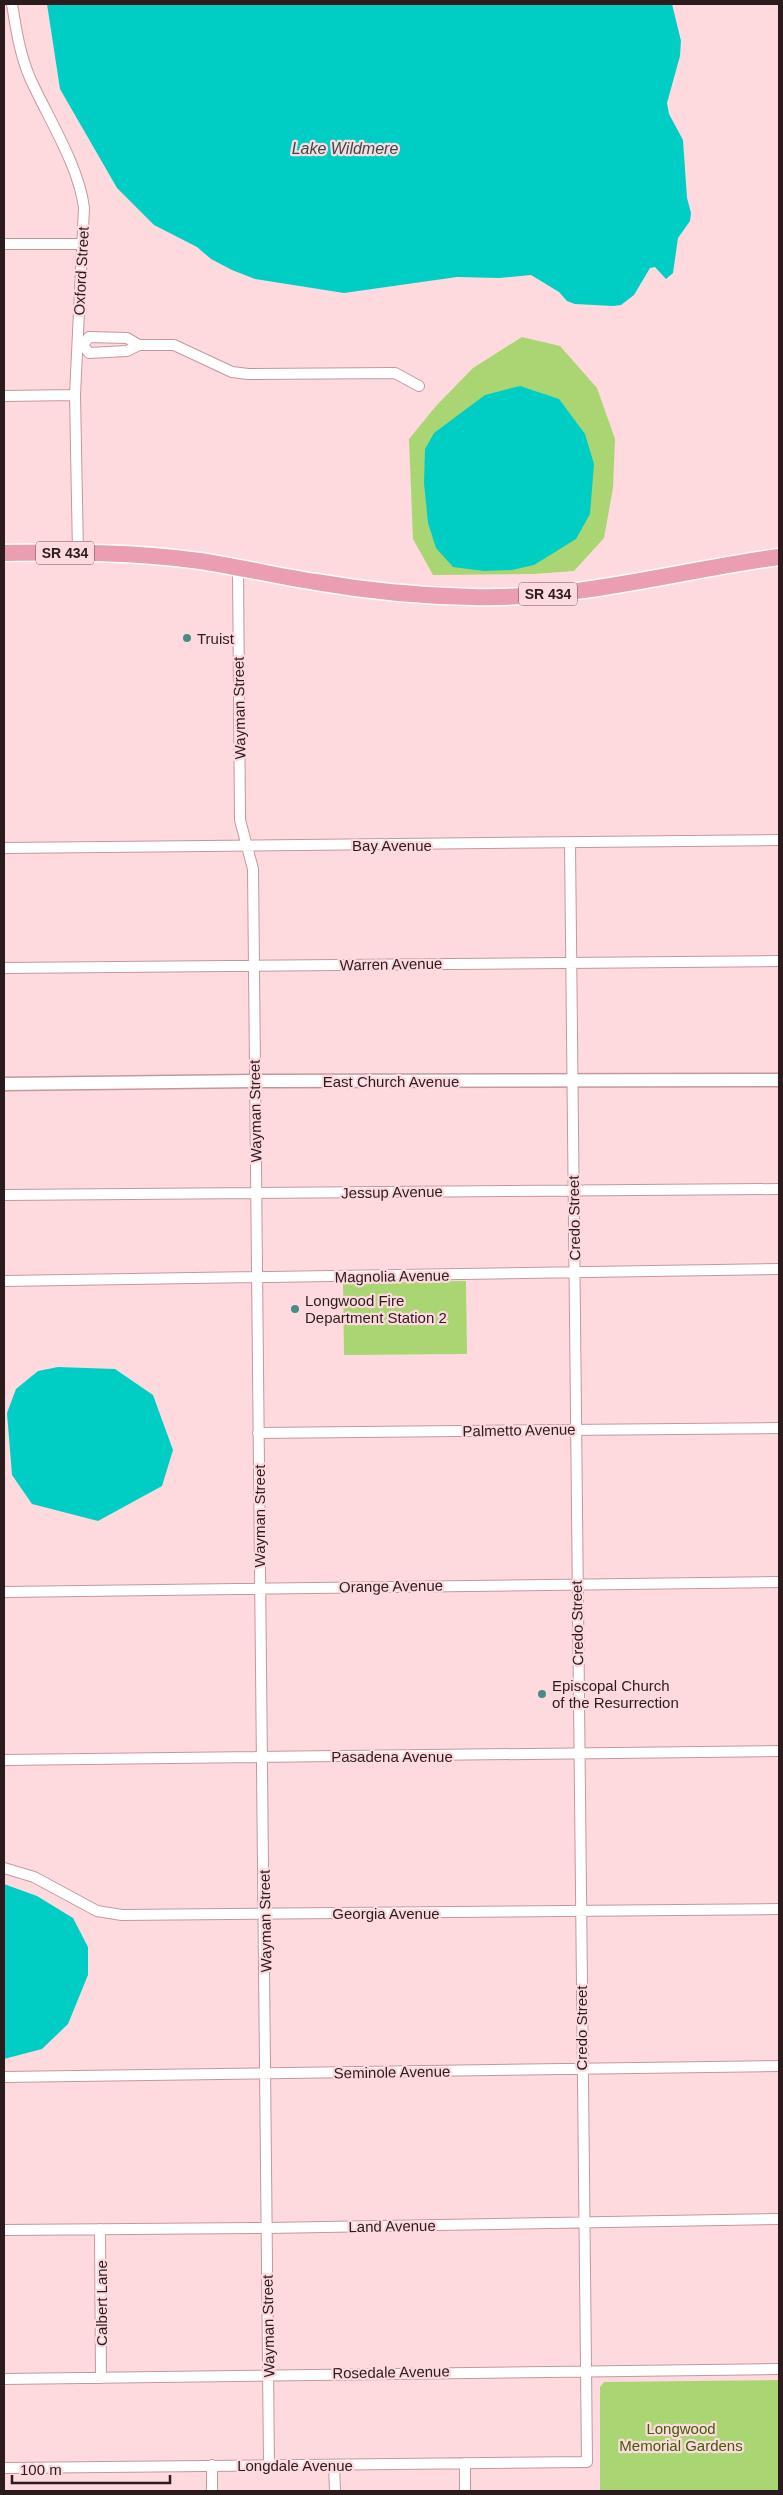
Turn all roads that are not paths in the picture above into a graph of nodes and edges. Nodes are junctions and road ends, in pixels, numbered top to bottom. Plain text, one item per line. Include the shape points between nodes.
1 (12, 4) edge
2 (4, 244) edge
3 (82, 244) junction
4 (80, 345) junction
5 (139, 345) junction
6 (419, 386) dead end
7 (75, 395) junction
8 (4, 396) edge
9 (78, 552) junction
10 (4, 553) edge
11 (779, 557) edge
12 (238, 568) junction
13 (779, 840) edge
14 (570, 843) junction
15 (246, 846) junction
16 (4, 848) edge
17 (779, 961) edge
18 (570, 962) junction
19 (254, 965) junction
20 (4, 968) edge
21 (779, 1080) edge
22 (254, 1081) junction
23 (572, 1081) junction
24 (4, 1084) edge
25 (779, 1189) edge
26 (574, 1190) junction
27 (256, 1193) junction
28 (4, 1195) edge
29 (779, 1270) edge
30 (574, 1274) junction
31 (256, 1277) junction
32 (4, 1281) edge
33 (779, 1428) edge
34 (575, 1429) junction
35 (258, 1433) junction
36 (779, 1582) edge
37 (577, 1584) junction
38 (260, 1588) junction
39 (4, 1592) edge
40 (779, 1751) edge
41 (579, 1754) junction
42 (263, 1757) junction
43 (4, 1760) edge
44 (4, 1868) edge
45 (779, 1909) edge
46 (581, 1911) junction
47 (265, 1914) junction
48 (779, 2066) edge
49 (582, 2069) junction
50 (266, 2074) junction
51 (4, 2077) edge
52 (779, 2219) edge
53 (584, 2223) junction
54 (267, 2228) junction
55 (100, 2229) junction
56 (4, 2230) edge
57 (779, 2368) edge
58 (585, 2370) junction
59 (269, 2374) junction
60 (101, 2378) junction
61 (4, 2379) edge
62 (587, 2462) joint
63 (465, 2463) junction
64 (269, 2465) junction
65 (334, 2465) junction
66 (212, 2466) junction
67 (4, 2468) edge
68 (212, 2491) edge
69 (334, 2491) edge
70 (465, 2491) edge

1 - 3 street, Oxford Street via 20,47 30,76 82,191
2 - 3 street
3 - 4 street, Oxford Street
4 - 5 street via 89,352 127,351
4 - 5 street via 89,337 127,338
4 - 7 street, Oxford Street
5 - 6 street via 174,344 232,372 395,373
7 - 8 street
7 - 9 street, Oxford Street
9 - 10 main road, SR 434
9 - 12 main road, SR 434 via 160,557
11 - 12 main road, SR 434 via 615,587 514,596 397,594
12 - 15 street, Wayman Street via 240,820
13 - 14 street, Bay Avenue
14 - 15 street, Bay Avenue
14 - 18 street, Credo Street
15 - 16 street, Bay Avenue
15 - 19 street, Wayman Street via 253,869
17 - 18 street, Warren Avenue
18 - 19 street, Warren Avenue
18 - 23 street, Credo Street
19 - 20 street, Warren Avenue
19 - 22 street, Wayman Street
21 - 23 street, East Church Avenue
22 - 23 street, East Church Avenue
22 - 24 street, East Church Avenue
22 - 27 street, Wayman Street
23 - 26 street, Credo Street
25 - 26 street, Jessup Avenue
26 - 27 street, Jessup Avenue
26 - 30 street, Credo Street
27 - 28 street, Jessup Avenue
27 - 31 street, Wayman Street
29 - 30 street, Magnolia Avenue
30 - 31 street, Magnolia Avenue
30 - 34 street, Credo Street
31 - 32 street, Magnolia Avenue
31 - 35 street, Wayman Street
33 - 34 street, Palmetto Avenue
34 - 35 street, Palmetto Avenue
34 - 37 street, Credo Street
35 - 38 street, Wayman Street
36 - 37 street, Orange Avenue
37 - 38 street, Orange Avenue
37 - 41 street, Credo Street
38 - 39 street, Orange Avenue
38 - 42 street, Wayman Street
40 - 41 street, Pasadena Avenue
41 - 42 street, Pasadena Avenue
41 - 46 street, Credo Street
42 - 43 street, Pasadena Avenue
42 - 47 street, Wayman Street
44 - 47 street, Georgia Avenue via 34,1877 97,1911 122,1915
45 - 46 street, Georgia Avenue
46 - 47 street, Georgia Avenue
46 - 49 street, Credo Street
47 - 50 street, Wayman Street
48 - 49 street, Seminole Avenue
49 - 50 street, Seminole Avenue
49 - 53 street, Credo Street
50 - 51 street, Seminole Avenue
50 - 54 street, Wayman Street
52 - 53 street, Land Avenue
53 - 54 street, Land Avenue
53 - 58 street, Credo Street
54 - 55 street, Land Avenue
54 - 59 street, Wayman Street
55 - 56 street, Land Avenue
55 - 60 street, Calbert Lane
57 - 58 street, Rosedale Avenue
58 - 59 street, Rosedale Avenue
58 - 62 street, Credo Street
59 - 60 street, Rosedale Avenue
59 - 64 street, Wayman Street
60 - 61 street, Rosedale Avenue
62 - 63 street, Longdale Avenue
63 - 65 street, Longdale Avenue
63 - 70 street
64 - 65 street, Longdale Avenue
64 - 66 street, Longdale Avenue
65 - 69 street
66 - 67 street, Longdale Avenue
66 - 68 street

